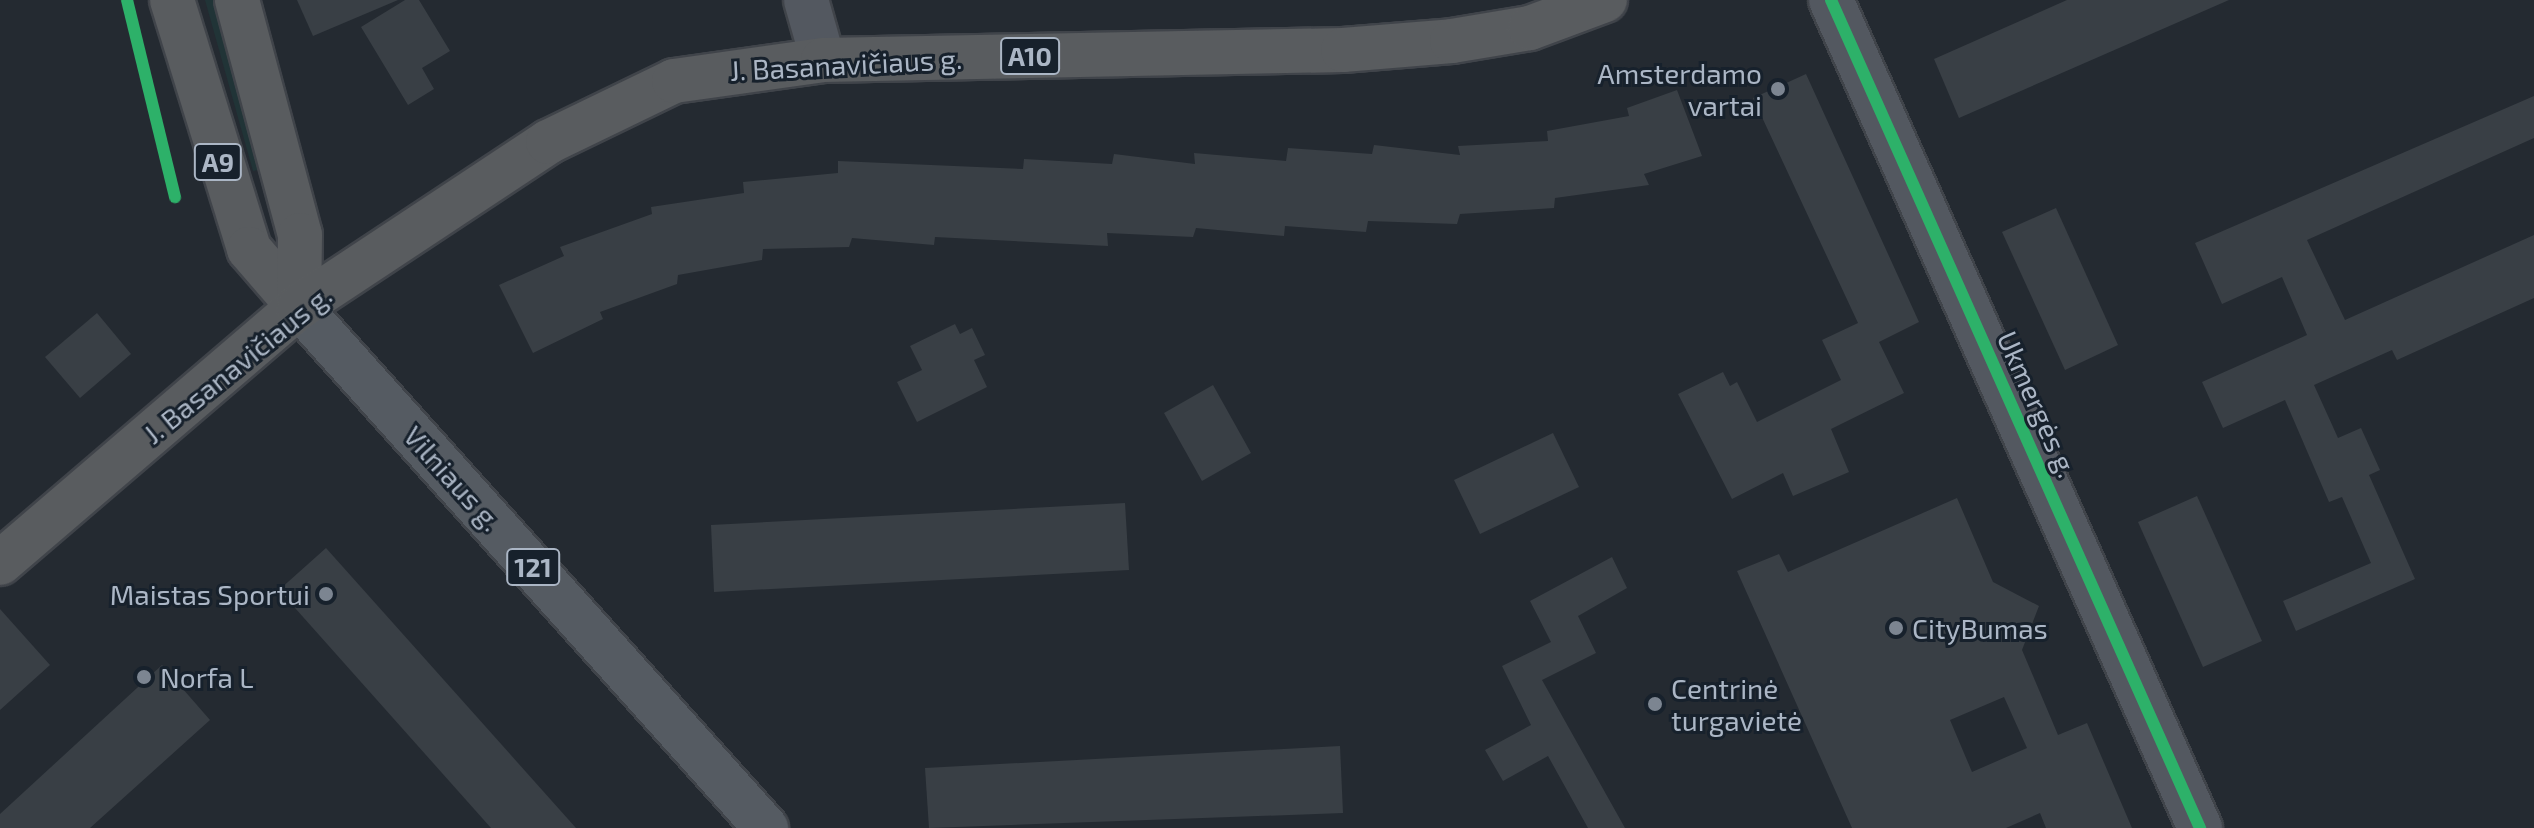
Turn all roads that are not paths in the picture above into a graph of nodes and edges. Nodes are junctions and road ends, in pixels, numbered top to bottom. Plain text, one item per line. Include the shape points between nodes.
1 (172, 0) edge
2 (237, 0) edge
3 (806, 0) edge
4 (1605, 0) edge
5 (1831, 0) edge
6 (823, 60) junction
7 (299, 307) junction
8 (0, 563) edge
9 (766, 828) edge
10 (2200, 828) edge

1 - 7 highway, Vilniaus g. / A9 via 249,249
2 - 7 highway, A9 via 300,235
3 - 6 street
4 - 6 highway, J. Basanavičiaus g. / A10 via 1530,28 1343,50
5 - 10 street, Ukmergės g.
6 - 7 highway, J. Basanavičiaus g. / A10 via 723,69 674,81 615,106 548,142
7 - 8 highway, J. Basanavičiaus g.
7 - 9 main road, Vilniaus g. / 121

